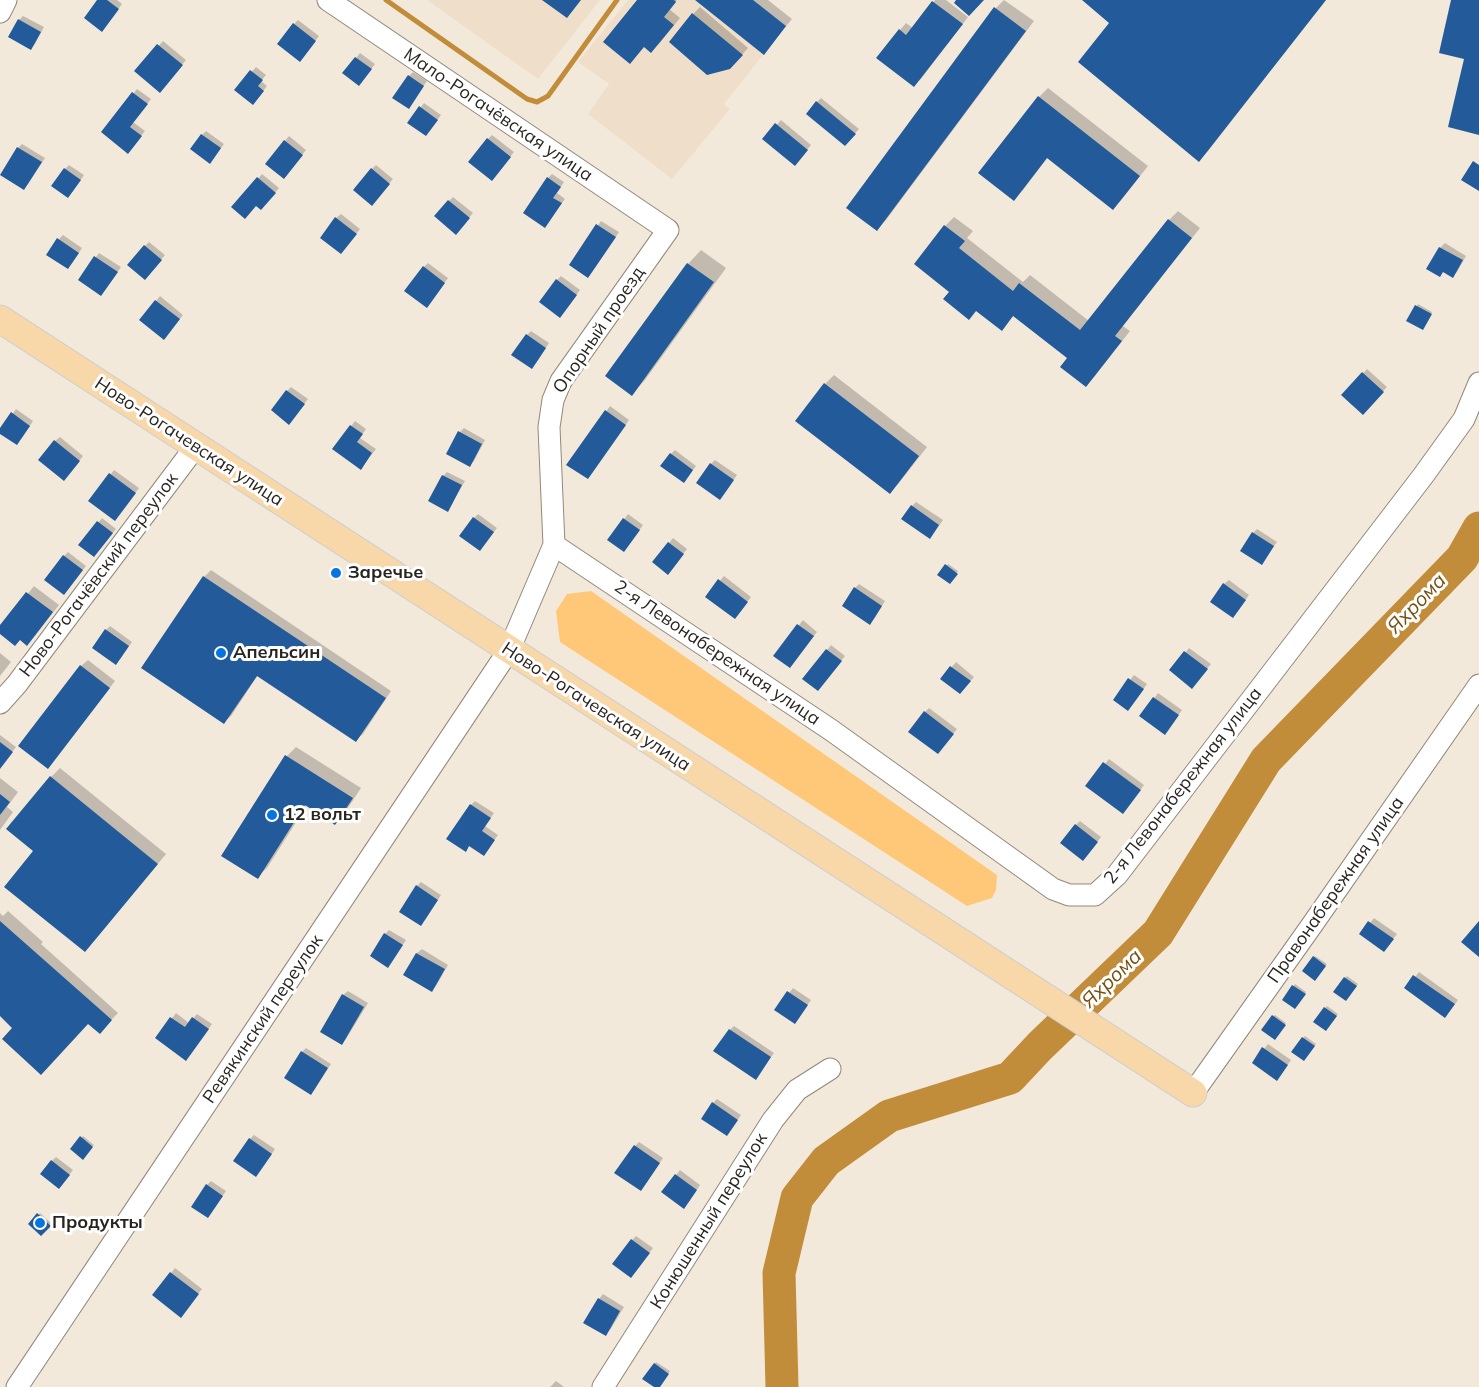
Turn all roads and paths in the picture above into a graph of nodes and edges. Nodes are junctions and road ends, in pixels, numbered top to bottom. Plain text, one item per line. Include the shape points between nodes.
1 (6, 0) edge
2 (328, 0) edge
3 (0, 12) edge
4 (668, 230) joint
5 (0, 319) edge
6 (1479, 383) edge
7 (196, 446) junction
8 (554, 545) junction
9 (509, 650) junction
10 (1479, 685) edge
11 (0, 703) edge
12 (830, 1069) dead end
13 (1185, 1088) joint
14 (16, 1387) edge
15 (603, 1387) edge

1 - 3 street
2 - 4 street, Мало-Рогачёвская улица
4 - 8 street, Опорный проезд via 561,381 553,400 549,427
5 - 7 main road, Ново-Рогачевская улица
6 - 8 street, 2-я Левонабережная улица via 1464,419 1424,476 1117,875 1095,895 1069,895 1053,889 831,730
7 - 9 main road, Ново-Рогачевская улица
7 - 11 street, Ново-Рогачёвский переулок
8 - 9 street, Ревякинский переулок
9 - 13 main road, Ново-Рогачевская улица
9 - 14 street, Ревякинский переулок
10 - 13 street, Правонабережная улица via 1305,935
12 - 15 street, Конюшенный переулок via 797,1090 773,1120

